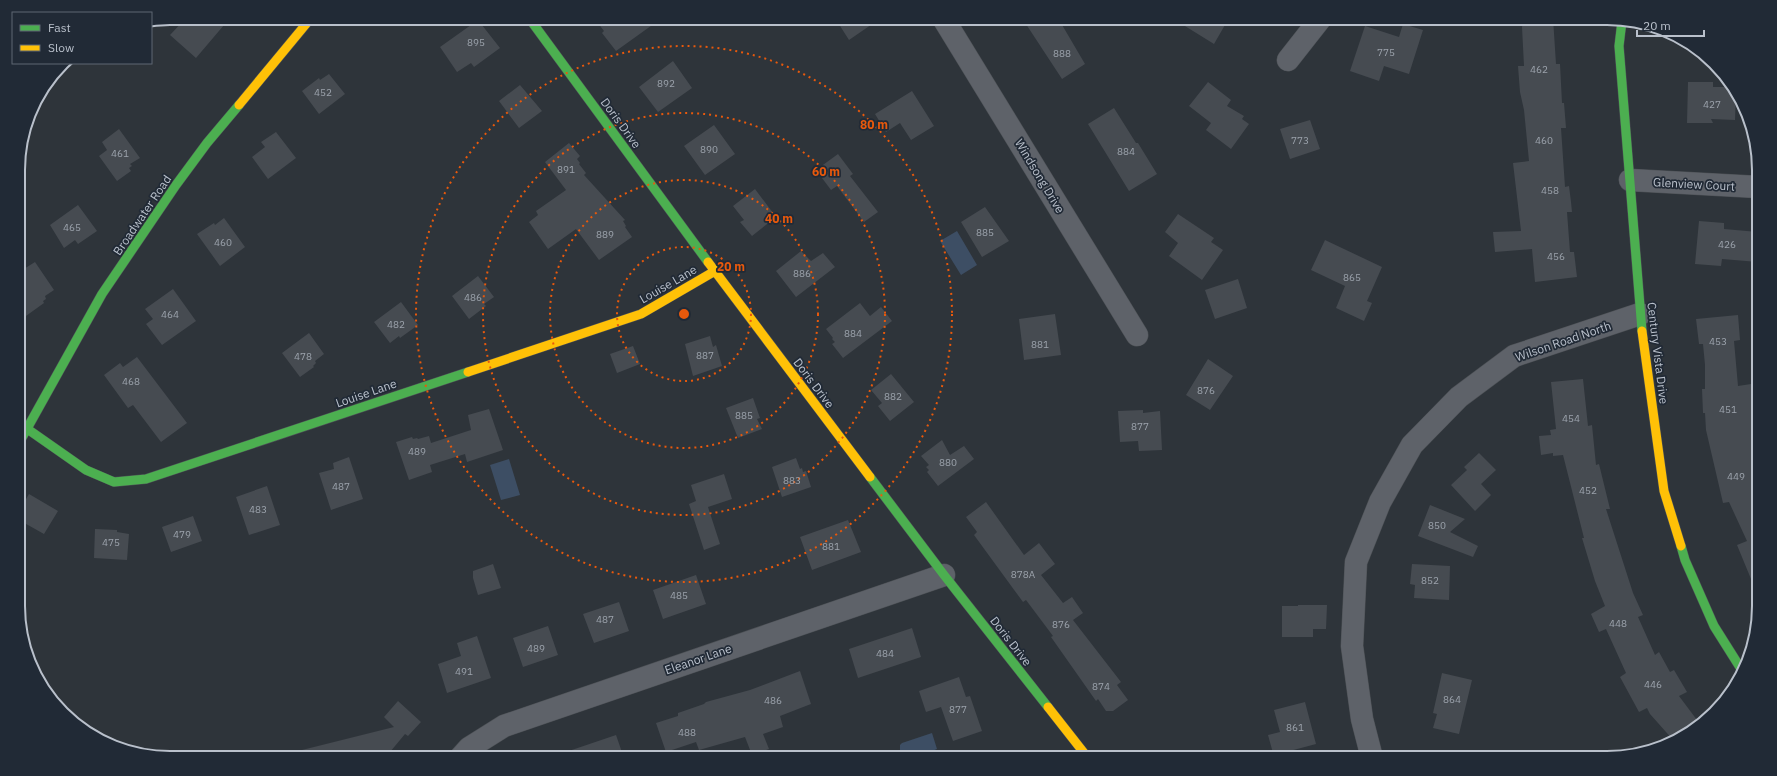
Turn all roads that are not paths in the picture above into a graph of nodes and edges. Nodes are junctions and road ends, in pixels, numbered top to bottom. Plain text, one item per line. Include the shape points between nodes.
1 (305, 25) edge
2 (534, 25) edge
3 (947, 25) edge
4 (1316, 25) edge
5 (1621, 26) edge
6 (1288, 60) dead end
7 (1630, 180) junction
8 (1752, 187) edge
9 (715, 271) junction
10 (1640, 314) junction
11 (1137, 335) dead end
12 (26, 428) joint
13 (944, 575) junction
14 (1739, 666) edge
15 (466, 751) edge
16 (1082, 751) edge
17 (1370, 751) edge

1 - 12 street, Broadwater Road via 176,185 102,294
2 - 9 street, Doris Drive
3 - 11 street, Windsong Drive
4 - 6 street
5 - 7 street, Century Vista Drive via 1619,46
7 - 8 street, Glenview Court
7 - 10 street, Century Vista Drive
9 - 12 street, Louise Lane via 641,314 146,479 114,482 86,470
9 - 13 street, Doris Drive
10 - 14 street, Century Vista Drive via 1664,491 1685,560 1714,626
10 - 17 street, Wilson Road North via 1514,356 1459,397 1412,445 1380,502 1356,562 1352,646 1362,720
13 - 15 street, Eleanor Lane via 504,726
13 - 16 street, Doris Drive

